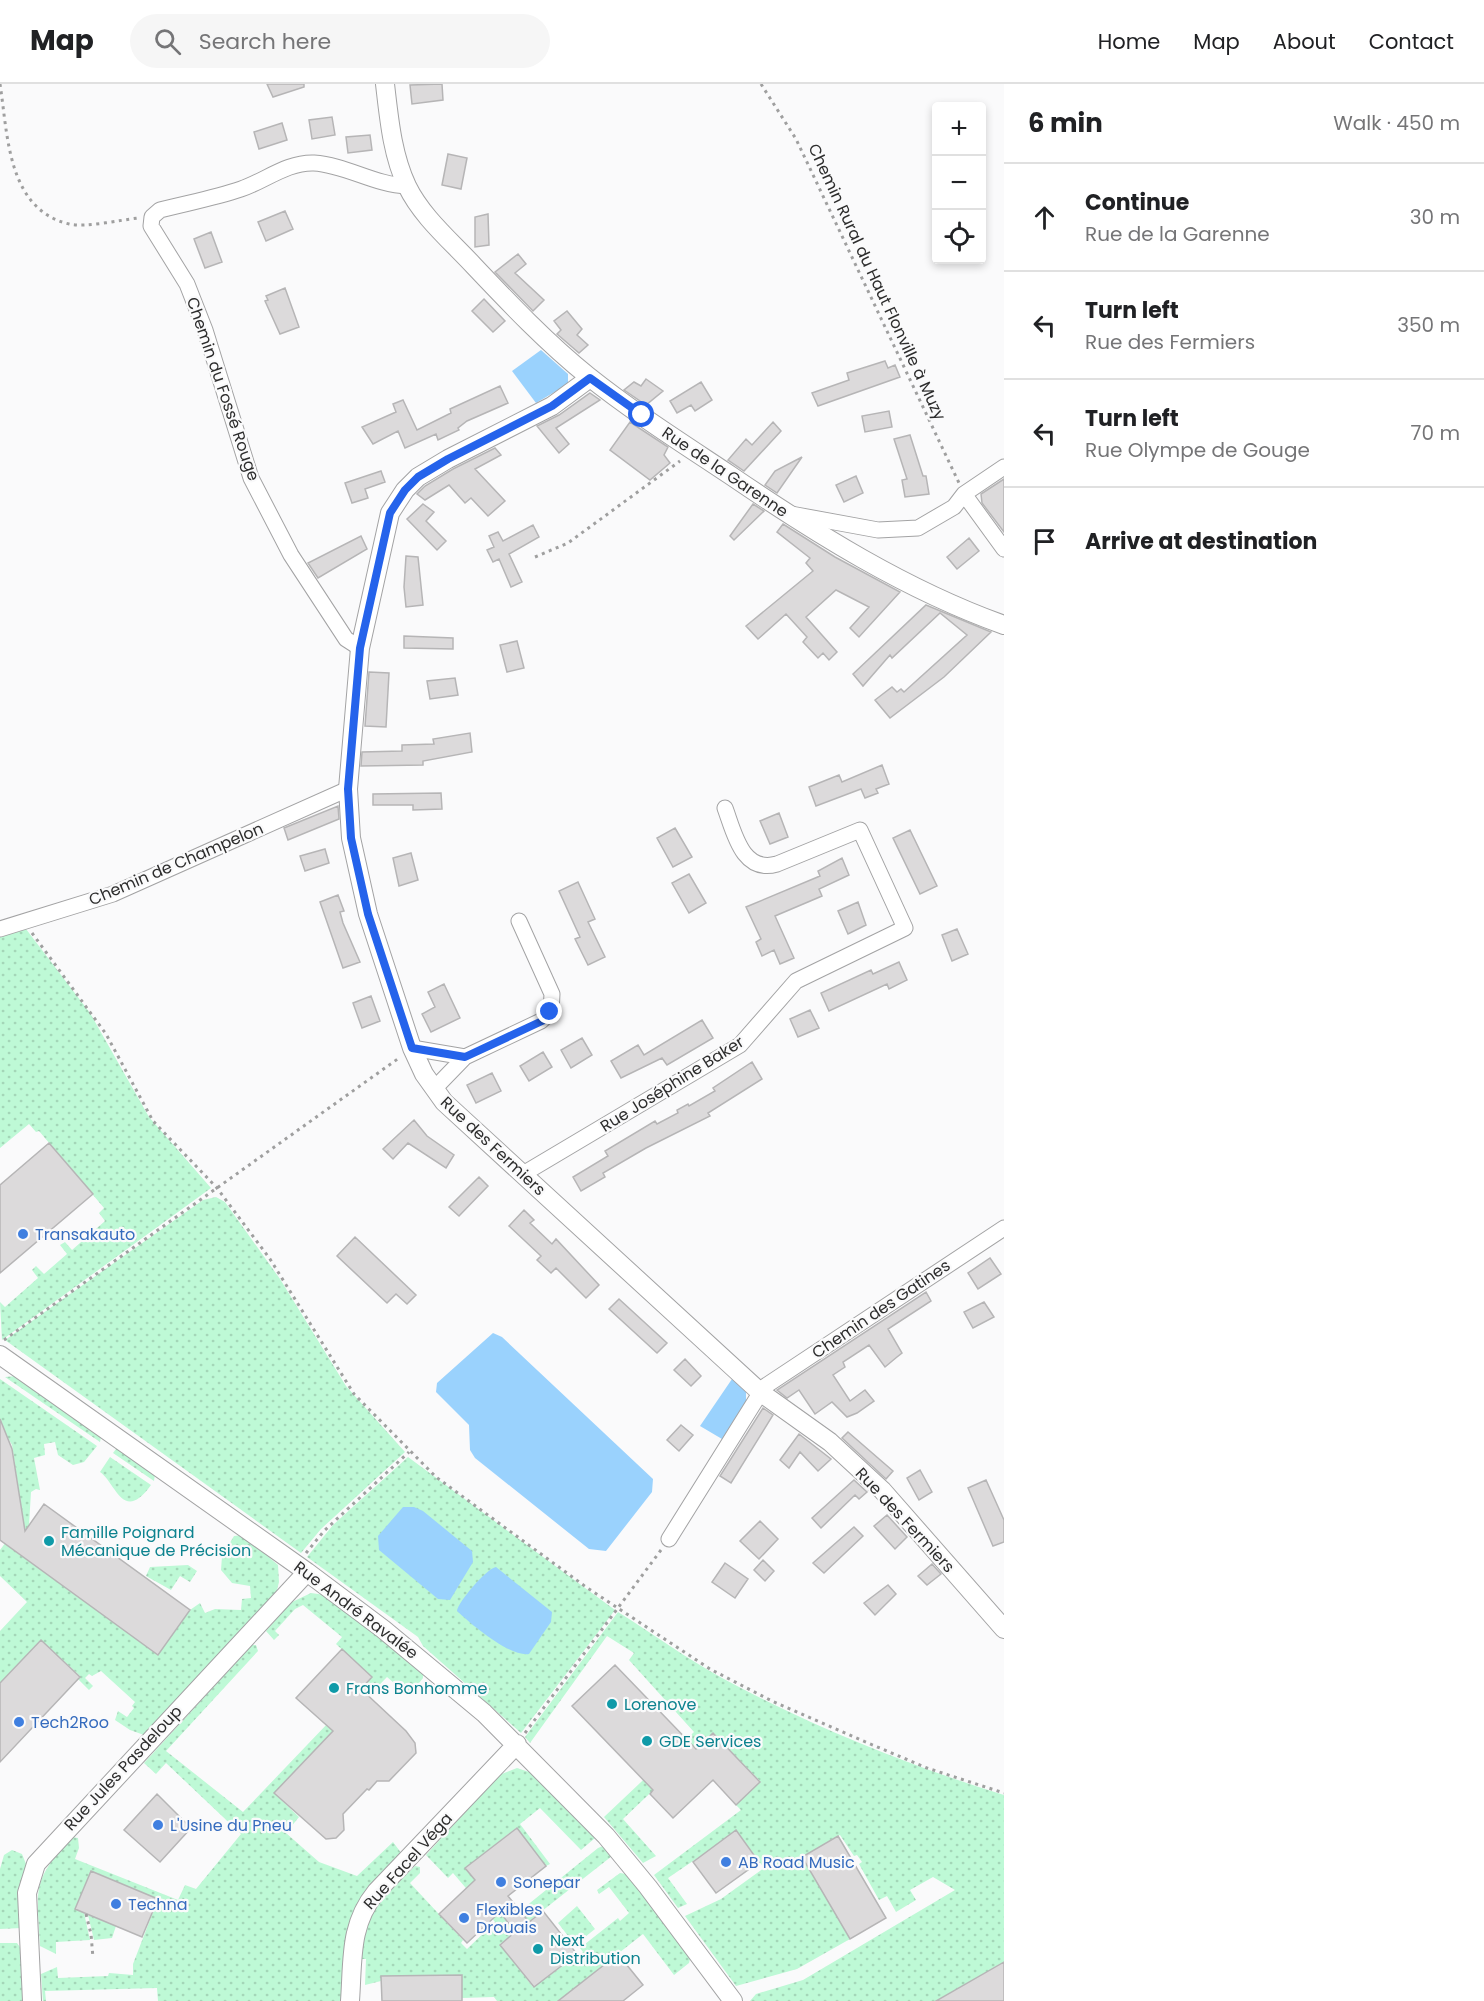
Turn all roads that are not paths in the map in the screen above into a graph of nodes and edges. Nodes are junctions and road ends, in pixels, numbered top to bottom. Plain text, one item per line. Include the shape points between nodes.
1 (386, 84) edge
2 (407, 186) junction
3 (590, 378) junction
4 (1004, 467) edge
5 (964, 494) junction
6 (785, 513) junction
7 (1004, 549) edge
8 (1004, 625) edge
9 (360, 648) junction
10 (348, 789) junction
11 (725, 808) dead end
12 (519, 921) dead end
13 (0, 928) edge
14 (412, 1048) junction
15 (465, 1057) junction
16 (434, 1089) junction
17 (522, 1174) junction
18 (1004, 1228) edge
19 (3, 1362) edge
20 (760, 1392) junction
21 (669, 1539) road end
22 (302, 1568) junction
23 (1004, 1629) edge
24 (517, 1744) junction
25 (32, 2001) edge
26 (350, 2001) edge
27 (733, 2001) edge

1 - 2 street, Rue de la Garenne via 395,149
2 - 3 street, Rue de la Garenne via 427,216 501,296
2 - 9 street, Chemin du Fossé Rouge via 394,186 332,166 294,165 241,189 160,210 152,217 151,226 186,284 205,330 251,478 291,555 346,639
3 - 6 street, Rue de la Garenne
3 - 9 street, Rue des Fermiers via 552,406 418,477 405,490 390,513
4 - 5 street
5 - 6 street via 954,507 918,528 878,530
5 - 7 street
6 - 8 street, Rue de la Garenne via 936,596
9 - 10 street, Rue des Fermiers
10 - 13 street, Chemin de Champelon via 112,894
10 - 14 street, Rue des Fermiers via 351,838 368,914
11 - 17 street, Rue Joséphine Baker via 743,854 763,866 860,830 906,928 796,981 740,1045
12 - 15 street via 552,993 550,1012 542,1021
14 - 15 street
14 - 16 street, Rue des Fermiers
15 - 16 street
16 - 17 street, Rue des Fermiers via 458,1117
17 - 20 street, Rue des Fermiers
18 - 20 street, Chemin des Gatines
19 - 22 street, Rue André Ravalée
20 - 21 street
20 - 23 street, Rue des Fermiers via 830,1442 882,1490
22 - 24 street, Rue André Ravalée via 433,1669
22 - 25 street, Rue Jules Pasdeloup via 36,1864 27,1893
24 - 26 street, Rue Facel Véga via 364,1908 355,1934
24 - 27 street, Rue André Ravalée via 612,1843

